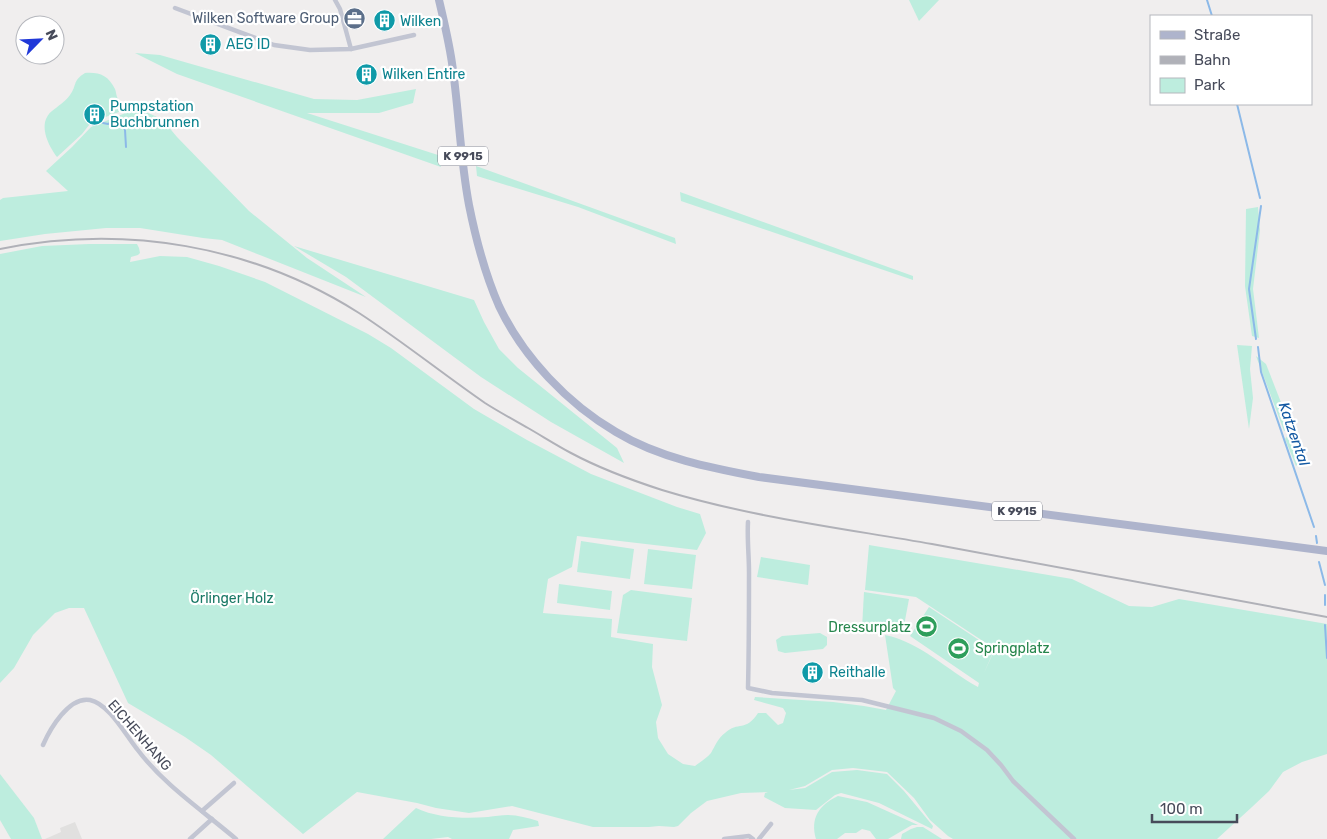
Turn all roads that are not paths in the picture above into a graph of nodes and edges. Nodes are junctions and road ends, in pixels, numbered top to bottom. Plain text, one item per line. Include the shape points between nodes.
1 (335, 0) edge
2 (439, 0) edge
3 (175, 8) dead end
4 (414, 36) dead end
5 (351, 49) junction
6 (748, 522) dead end
7 (1327, 551) edge
8 (43, 745) dead end
9 (234, 783) dead end
10 (202, 811) junction
11 (212, 819) junction
12 (772, 824) dead end
13 (190, 839) edge
14 (236, 839) edge
15 (724, 839) edge
16 (753, 839) edge
17 (759, 839) edge
18 (1074, 839) edge

1 - 5 street
2 - 7 main road, K 9915 via 452,64 469,204 493,292 516,336 547,376 591,416 616,433 675,457 759,477
3 - 5 street via 274,45 310,50
4 - 5 street
6 - 18 street via 748,688 862,700 934,718 961,731 987,750 1013,781
8 - 10 street, EICHENHANG via 74,702 95,702 106,710 167,783
9 - 10 street
10 - 11 street, EICHENHANG
11 - 13 street
11 - 14 street, EICHENHANG
12 - 17 street
15 - 16 street via 749,836

